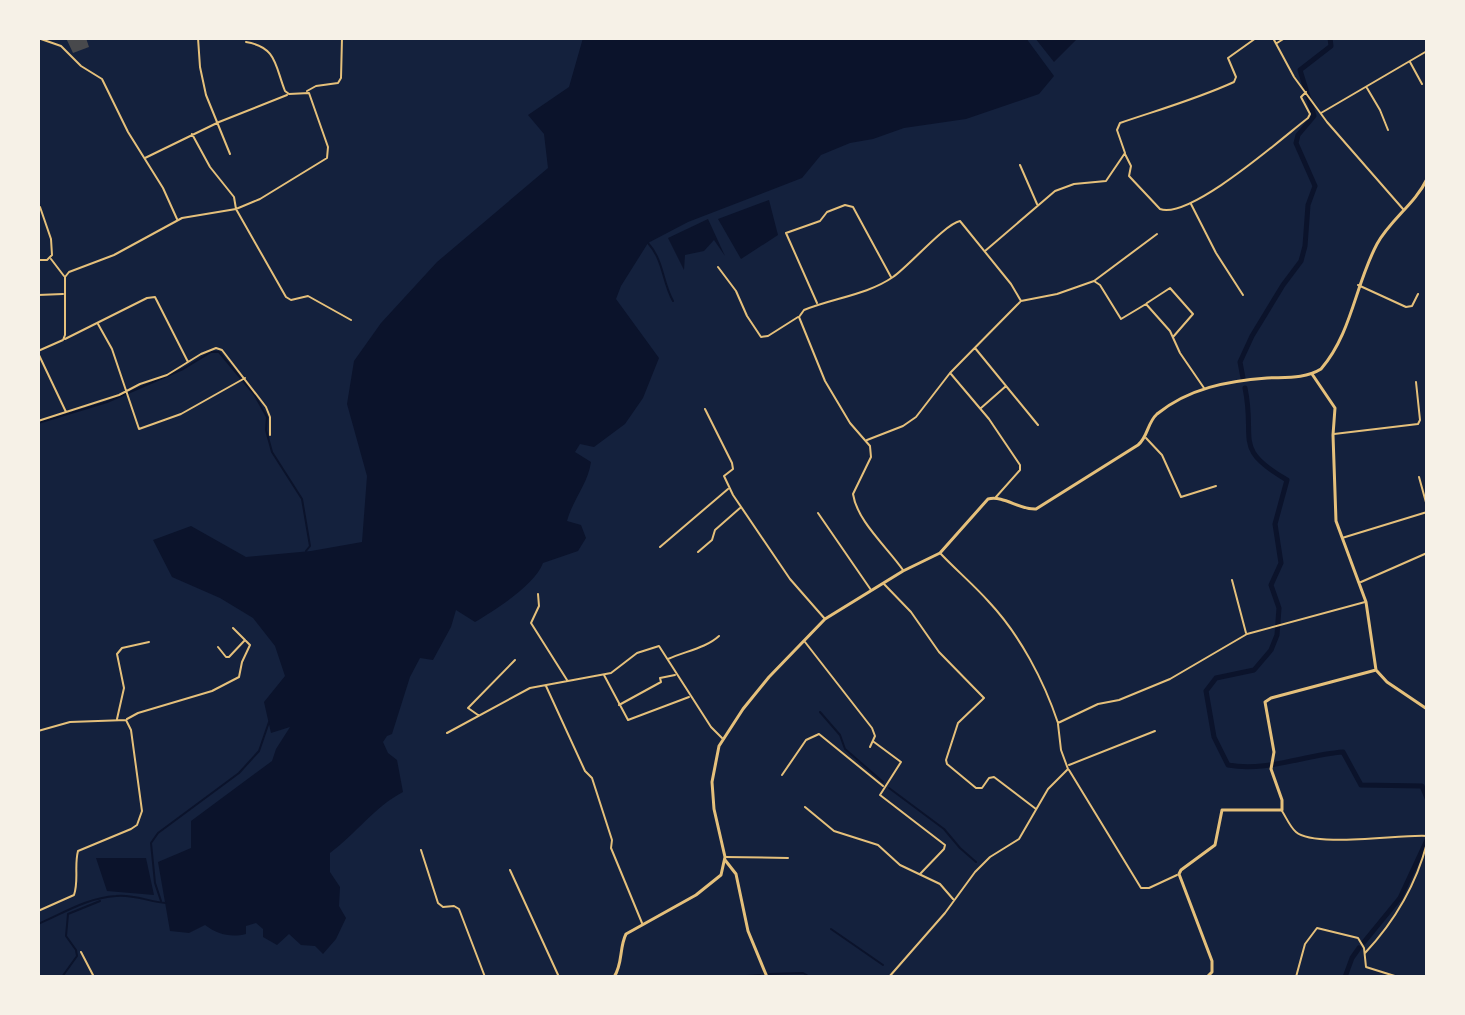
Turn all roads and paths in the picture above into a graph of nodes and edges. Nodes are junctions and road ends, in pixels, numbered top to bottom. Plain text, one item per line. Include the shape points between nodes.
1 (38, 38) edge
2 (198, 38) edge
3 (342, 38) edge
4 (1256, 38) edge
5 (1273, 38) edge
6 (1285, 38) edge
7 (246, 42) dead end
8 (1276, 43) junction
9 (1427, 51) edge
10 (1410, 61) junction
11 (1422, 84) dead end
12 (1367, 87) junction
13 (306, 92) junction
14 (1306, 92) junction
15 (289, 94) junction
16 (1321, 114) junction
17 (219, 122) junction
18 (1388, 130) dead end
19 (192, 134) junction
20 (1125, 153) junction
21 (230, 154) dead end
22 (145, 158) junction
23 (1020, 165) dead end
24 (1427, 179) edge
25 (1191, 204) junction
26 (1038, 205) junction
27 (40, 207) dead end
28 (236, 209) junction
29 (1404, 210) junction
30 (178, 220) junction
31 (1157, 234) dead end
32 (985, 251) junction
33 (51, 258) junction
34 (38, 260) edge
35 (718, 267) dead end
36 (65, 277) junction
37 (891, 278) junction
38 (1094, 281) junction
39 (1358, 285) junction
40 (64, 293) junction
41 (1418, 294) dead end
42 (38, 295) edge
43 (1243, 295) dead end
44 (1021, 301) junction
45 (1146, 304) junction
46 (817, 305) junction
47 (799, 317) junction
48 (351, 320) dead end
49 (98, 324) junction
50 (1173, 337) junction
51 (63, 340) junction
52 (974, 348) junction
53 (38, 351) edge
54 (189, 363) junction
55 (950, 373) junction
56 (1312, 374) junction
57 (245, 378) junction
58 (1416, 382) dead end
59 (1006, 386) junction
60 (1204, 388) junction
61 (127, 390) junction
62 (705, 409) dead end
63 (980, 409) junction
64 (67, 413) junction
65 (38, 421) edge
66 (1038, 425) dead end
67 (270, 435) dead end
68 (1333, 435) junction
69 (1145, 438) junction
70 (866, 441) junction
71 (1419, 477) dead end
72 (1216, 486) dead end
73 (729, 488) junction
74 (995, 497) junction
75 (1427, 506) edge
76 (741, 507) junction
77 (1427, 512) edge
78 (818, 513) dead end
79 (1341, 539) junction
80 (660, 547) dead end
81 (698, 552) dead end
82 (940, 553) junction
83 (1427, 553) edge
84 (903, 571) junction
85 (1232, 580) dead end
86 (883, 583) junction
87 (1359, 583) junction
88 (871, 591) junction
89 (538, 594) dead end
90 (1366, 602) junction
91 (825, 619) junction
92 (233, 628) dead end
93 (1247, 634) junction
94 (719, 636) dead end
95 (246, 639) junction
96 (804, 641) junction
97 (149, 642) dead end
98 (218, 647) dead end
99 (667, 659) junction
100 (515, 660) dead end
101 (1376, 670) junction
102 (604, 675) junction
103 (676, 675) junction
104 (568, 681) junction
105 (545, 684) junction
106 (690, 696) junction
107 (619, 705) junction
108 (1427, 709) edge
109 (479, 716) junction
110 (117, 720) junction
111 (126, 720) junction
112 (1058, 723) junction
113 (38, 731) edge
114 (1155, 731) dead end
115 (447, 733) dead end
116 (722, 738) junction
117 (874, 742) junction
118 (870, 747) dead end
119 (1068, 767) junction
120 (782, 775) dead end
121 (883, 787) junction
122 (805, 807) dead end
123 (1036, 809) junction
124 (1282, 810) junction
125 (1427, 836) edge
126 (1427, 843) edge
127 (421, 850) dead end
128 (788, 858) dead end
129 (725, 859) junction
130 (510, 870) dead end
131 (920, 874) junction
132 (1179, 874) junction
133 (954, 900) junction
134 (38, 911) edge
135 (643, 924) junction
136 (81, 952) dead end
137 (1364, 953) junction
138 (1212, 972) junction
139 (94, 977) edge
140 (485, 977) edge
141 (559, 977) edge
142 (614, 977) edge
143 (767, 977) edge
144 (889, 977) edge
145 (1207, 977) edge
146 (1218, 977) edge
147 (1296, 977) edge
148 (1398, 977) edge

1 - 22 street via 61,46 102,79
2 - 17 street via 202,80
3 - 13 street via 338,83
4 - 20 street via 1228,58 1234,82 1120,123 1117,130
5 - 8 street
6 - 8 street
7 - 15 street via 270,53
8 - 14 street
9 - 10 street
10 - 11 street
10 - 12 street
12 - 16 street
12 - 18 street
13 - 15 street
13 - 28 street via 328,147 327,158
14 - 16 street
14 - 25 street via 1301,97 1308,118
15 - 17 street
16 - 29 street
17 - 19 street
17 - 21 street
19 - 22 street
19 - 28 street via 234,197
20 - 25 street via 1129,176 1160,209
20 - 26 street via 1106,181 1066,186
22 - 30 street
23 - 26 street
24 - 29 main road
25 - 43 street
26 - 32 street
27 - 33 street via 51,239
28 - 30 street
28 - 48 street via 286,297 308,296
29 - 39 main road via 1378,242
30 - 36 street
31 - 38 street
32 - 37 street via 957,221
32 - 44 street
33 - 34 street
33 - 36 street
35 - 47 street via 761,337
36 - 40 street
37 - 46 street
37 - 46 street via 853,207 845,205 786,233
38 - 44 street
38 - 45 street via 1121,319
39 - 41 street via 1406,307
39 - 56 main road via 1343,334 1327,363
40 - 42 street
40 - 51 street
44 - 52 street
45 - 50 street
45 - 50 street via 1170,288 1193,314
46 - 47 street
47 - 70 street via 825,381
49 - 51 street
49 - 54 street via 155,297
49 - 61 street
50 - 60 street
51 - 53 street
52 - 55 street
52 - 59 street
53 - 64 street
54 - 57 street via 216,348
54 - 61 street
55 - 63 street
55 - 70 street via 910,422
56 - 60 main road
56 - 68 main road via 1334,404
57 - 61 street via 181,414 139,429
57 - 67 street via 266,407
58 - 68 street via 1418,424
59 - 63 street
59 - 66 street
60 - 69 main road via 1158,414
61 - 64 street
62 - 73 street via 732,463 724,476
63 - 74 street via 1020,465
64 - 65 street
68 - 79 main road
69 - 72 street via 1162,455 1181,497
69 - 74 main road via 1036,509
70 - 84 street via 871,457 854,499
71 - 75 street
73 - 76 street
73 - 80 street
74 - 82 main road
76 - 81 street
76 - 91 street
77 - 79 street
78 - 88 street
79 - 87 main road
82 - 84 main road
82 - 112 street via 988,600 1016,638
83 - 87 street
84 - 86 main road
85 - 93 street
86 - 88 main road
86 - 123 street via 984,698 958,723 946,763 976,788 994,777
87 - 90 main road
88 - 91 main road
89 - 104 street via 531,623
90 - 93 street
90 - 101 main road
91 - 96 main road
92 - 95 street
93 - 112 street via 1170,679
94 - 99 street
95 - 98 street via 229,657
95 - 111 street via 250,648 234,681
96 - 116 main road
96 - 117 street via 872,728
97 - 110 street via 117,654 124,688
99 - 102 street via 656,646
99 - 103 street
100 - 109 street via 468,708
101 - 108 main road
101 - 124 main road via 1265,702 1274,745 1271,773
102 - 104 street
102 - 107 street
103 - 106 street
103 - 107 street via 660,678
104 - 105 street
105 - 109 street
105 - 135 street via 592,778 611,848
106 - 107 street via 628,720
106 - 116 street
109 - 115 street
110 - 111 street
110 - 113 street via 70,722
111 - 134 street via 141,819 131,829 78,851 74,895
112 - 119 street
114 - 119 street
116 - 129 main road via 712,792
117 - 118 street
117 - 121 street via 901,762
119 - 123 street
119 - 132 street via 1141,888
120 - 121 street via 806,740 819,734
121 - 131 street via 880,795 945,845
122 - 131 street via 834,831 878,845
123 - 133 street via 1019,839 990,857
124 - 125 street via 1300,835 1362,840
124 - 132 main road via 1222,810 1215,845
126 - 137 street via 1409,893
127 - 140 street via 438,903 459,909
128 - 129 street
129 - 135 main road via 721,875 710,885
129 - 143 main road via 736,874 748,931
130 - 141 street
131 - 133 street via 940,884
132 - 138 main road
133 - 144 street
135 - 142 main road via 624,938
136 - 139 street
137 - 147 street via 1358,938 1317,928 1305,944
137 - 148 street via 1366,967
138 - 145 main road
138 - 146 street

